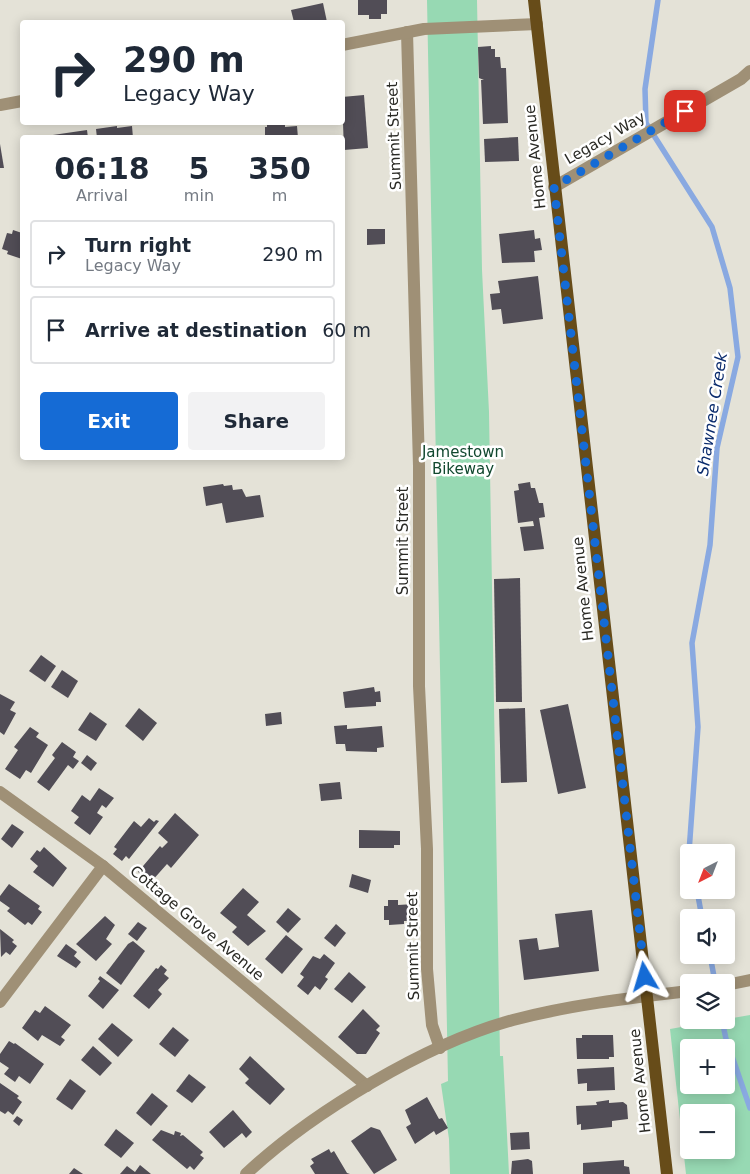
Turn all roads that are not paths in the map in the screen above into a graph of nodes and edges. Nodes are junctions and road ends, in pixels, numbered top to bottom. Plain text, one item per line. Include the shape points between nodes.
1 (534, 0) edge
2 (537, 24) junction
3 (407, 32) junction
4 (345, 44) edge
5 (750, 71) edge
6 (20, 102) edge
7 (0, 105) edge
8 (554, 187) junction
9 (0, 792) edge
10 (103, 866) junction
11 (750, 980) edge
12 (735, 983) edge
13 (680, 992) edge
14 (647, 995) junction
15 (0, 1002) edge
16 (440, 1048) junction
17 (367, 1086) junction
18 (246, 1174) edge
19 (667, 1174) edge

1 - 2 main road, Home Avenue
2 - 3 street
2 - 8 main road, Home Avenue
3 - 4 street
3 - 16 street, Summit Street via 419,466 419,686 427,849 427,969 432,1025
5 - 8 street, Legacy Way
6 - 7 street
8 - 14 main road, Home Avenue
9 - 10 street, Cottage Grove Avenue
10 - 15 street
10 - 17 street, Cottage Grove Avenue
11 - 12 street
13 - 14 street
14 - 16 street via 512,1020
14 - 19 main road, Home Avenue
16 - 17 street
17 - 18 street via 295,1133

